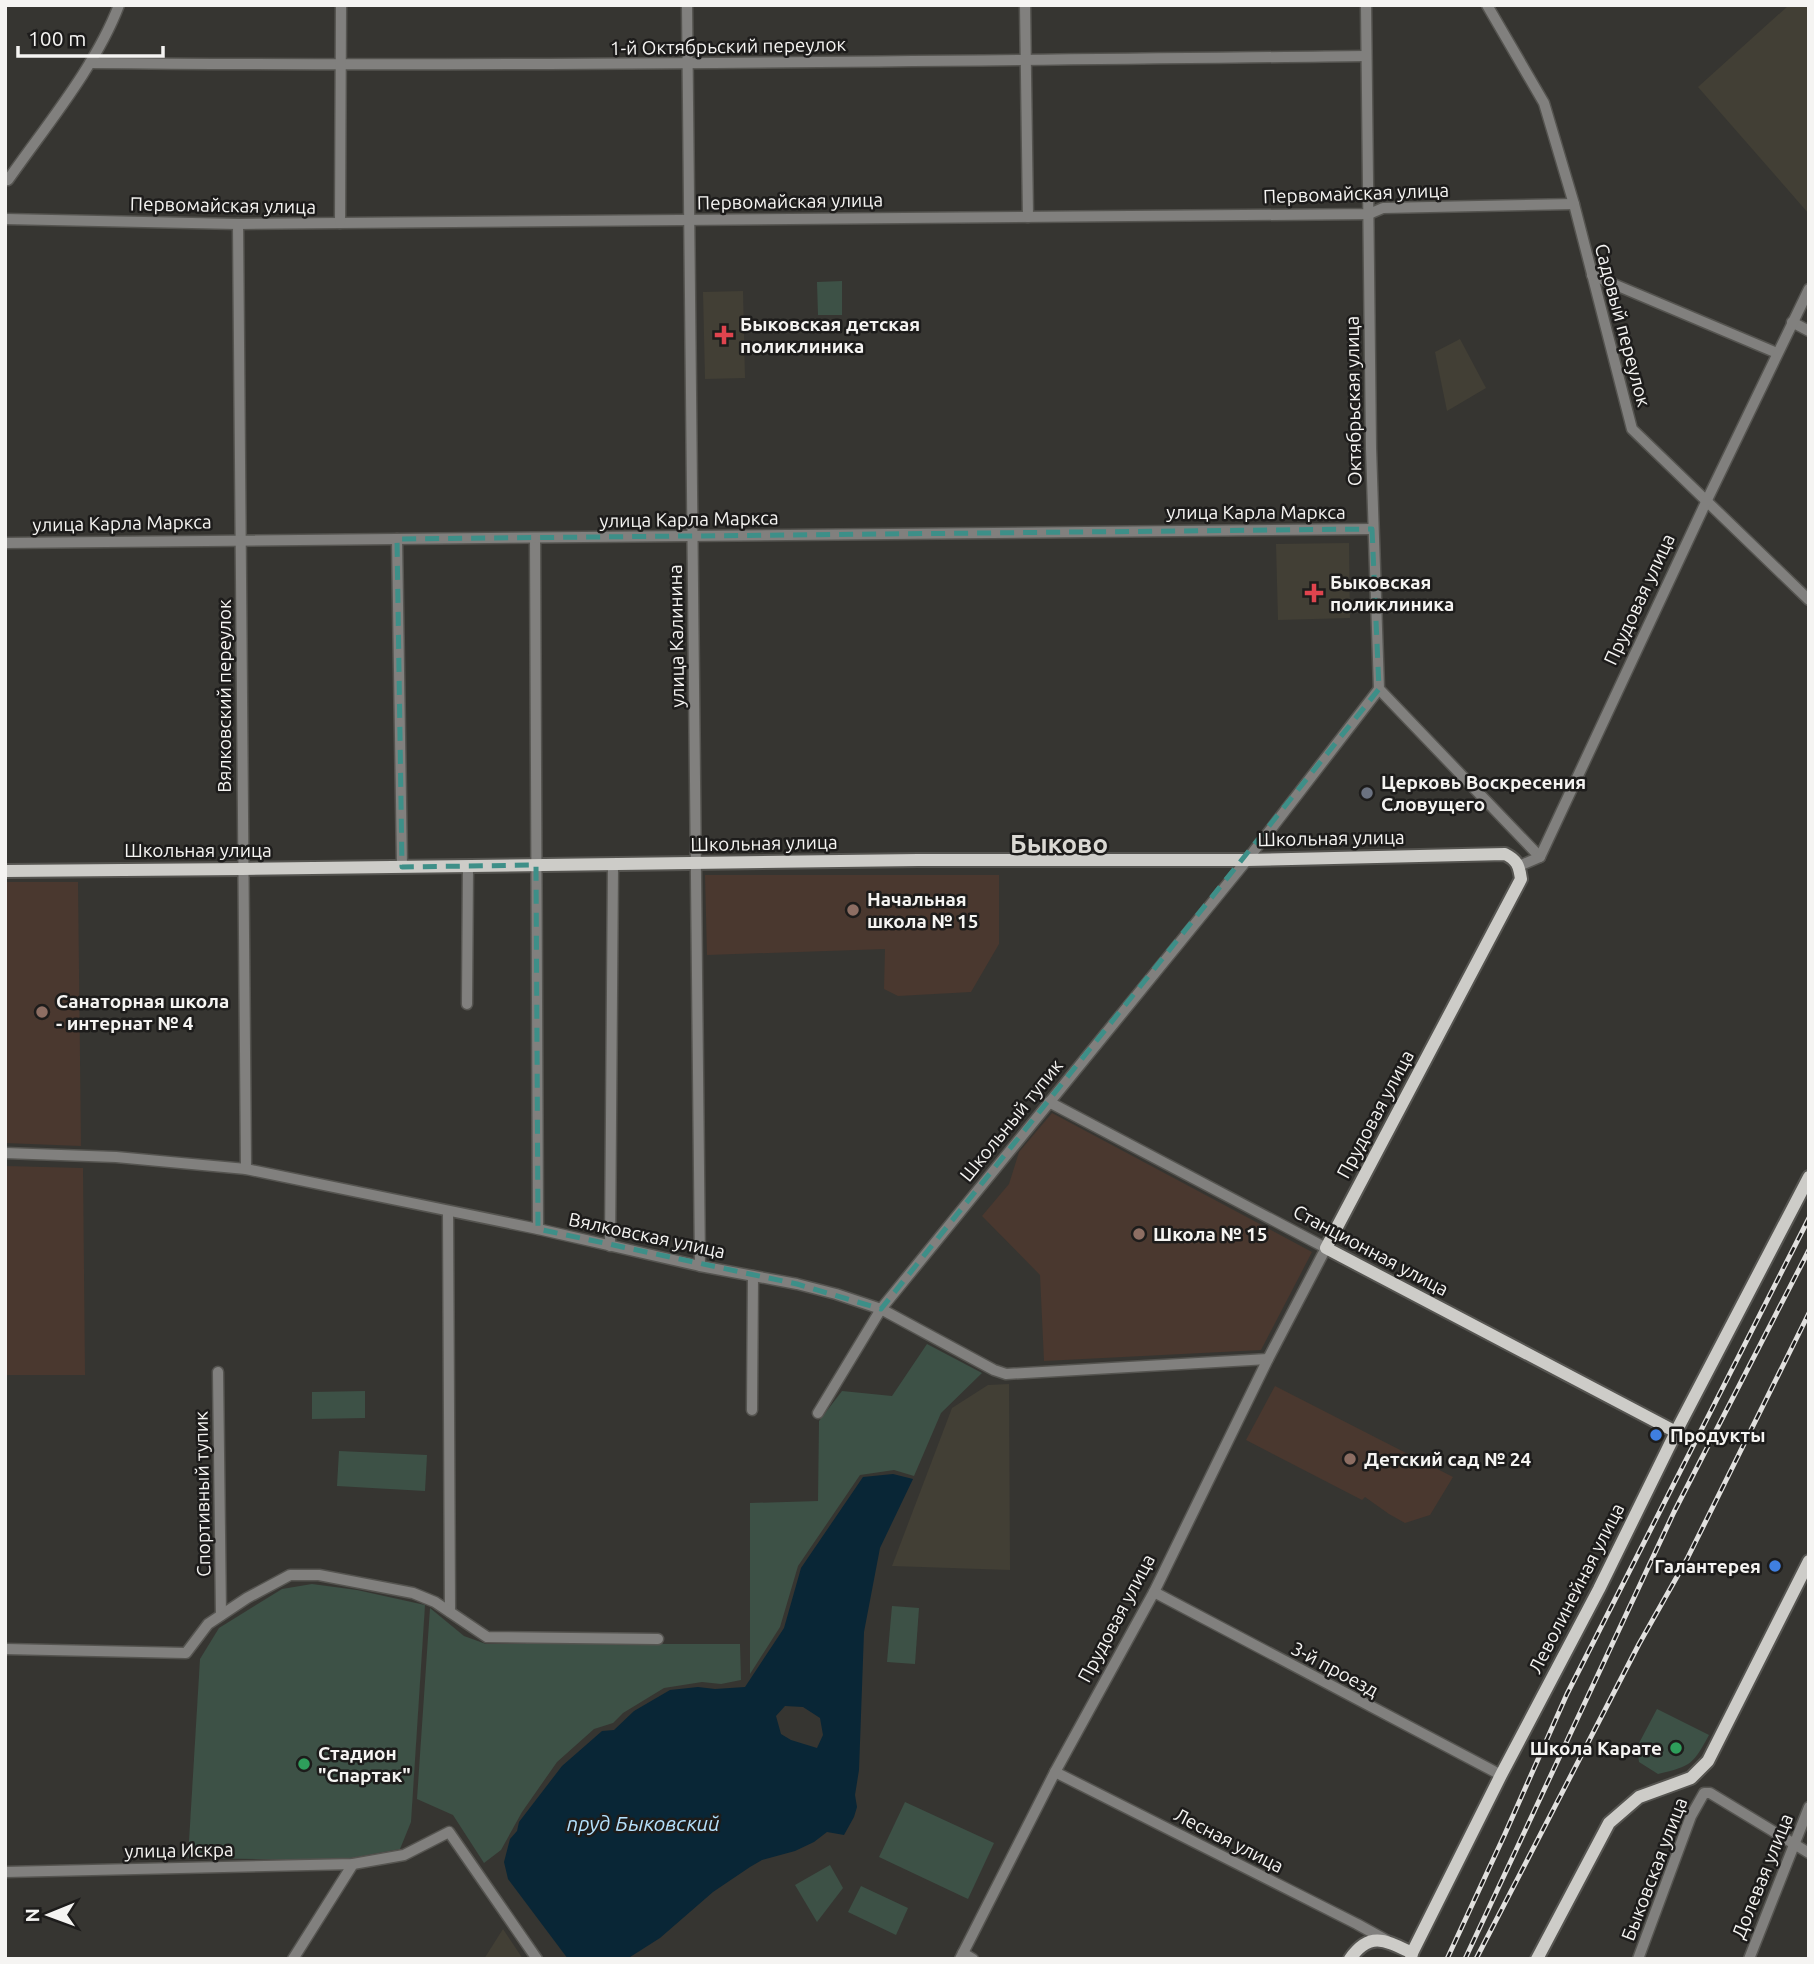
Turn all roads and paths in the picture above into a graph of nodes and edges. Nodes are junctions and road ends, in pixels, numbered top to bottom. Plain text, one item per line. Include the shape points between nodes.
1 (119, 5) edge
2 (341, 5) edge
3 (687, 5) edge
4 (1025, 5) edge
5 (1366, 5) edge
6 (1487, 5) edge
7 (1366, 56) junction
8 (1025, 60) junction
9 (90, 63) junction
10 (688, 64) junction
11 (341, 65) junction
12 (8, 180) dead end
13 (1574, 204) junction
14 (1369, 214) junction
15 (1028, 217) junction
16 (5, 219) edge
17 (689, 220) junction
18 (340, 223) junction
19 (238, 224) junction
20 (1592, 275) junction
21 (1809, 289) edge
22 (1792, 322) junction
23 (1809, 331) edge
24 (1777, 353) junction
25 (1707, 500) junction
26 (1373, 529) junction
27 (693, 537) junction
28 (397, 538) junction
29 (535, 538) junction
30 (242, 539) junction
31 (5, 543) edge
32 (1809, 600) edge
33 (1379, 689) junction
34 (1540, 857) junction
35 (1247, 859) junction
36 (697, 863) junction
37 (536, 865) junction
38 (613, 865) junction
39 (468, 866) junction
40 (1519, 866) junction
41 (402, 867) junction
42 (242, 869) junction
43 (5, 871) edge
44 (467, 1004) dead end
45 (1049, 1102) junction
46 (5, 1153) edge
47 (246, 1168) junction
48 (1809, 1177) edge
49 (448, 1211) junction
50 (538, 1229) junction
51 (611, 1245) junction
52 (1326, 1248) junction
53 (700, 1266) junction
54 (753, 1276) junction
55 (881, 1309) junction
56 (1268, 1359) junction
57 (218, 1373) dead end
58 (752, 1410) dead end
59 (818, 1413) dead end
60 (1676, 1432) junction
61 (1809, 1561) edge
62 (1154, 1592) junction
63 (450, 1612) junction
64 (221, 1615) junction
65 (658, 1639) dead end
66 (5, 1649) edge
67 (1055, 1772) junction
68 (1501, 1775) junction
69 (1809, 1807) edge
70 (1793, 1843) junction
71 (1809, 1853) edge
72 (353, 1864) junction
73 (5, 1872) edge
74 (1386, 1940) junction
75 (961, 1956) edge
76 (1412, 1956) edge
77 (293, 1959) edge
78 (537, 1959) edge
79 (973, 1959) edge
80 (1350, 1959) edge
81 (1537, 1959) edge
82 (1639, 1959) edge
83 (1749, 1959) edge

1 - 9 street
2 - 11 street
3 - 10 street, улица Калинина
4 - 8 street
5 - 7 street, Октябрьская улица
6 - 13 street, Садовый переулок via 1544,103
7 - 8 street, 1-й Октябрьский переулок
7 - 14 street, Октябрьская улица
8 - 10 street, 1-й Октябрьский переулок
8 - 15 street
9 - 11 street, 1-й Октябрьский переулок
9 - 12 street
10 - 11 street, 1-й Октябрьский переулок
10 - 17 street, улица Калинина
11 - 18 street
13 - 14 street, Первомайская улица via 1383,208
13 - 20 street, Садовый переулок
14 - 15 street, Первомайская улица
14 - 26 street, Октябрьская улица
15 - 17 street, Первомайская улица
16 - 19 street, Первомайская улица
17 - 18 street, Первомайская улица
17 - 27 street, улица Калинина
18 - 19 street, Первомайская улица
19 - 30 street, Вялковский переулок
20 - 24 street
20 - 25 street, Садовый переулок via 1632,429
21 - 22 street, Прудовая улица
22 - 23 street
22 - 24 street, Прудовая улица
24 - 25 street, Прудовая улица
25 - 32 street, Садовый переулок
25 - 34 street, Прудовая улица
26 - 27 street, улица Карла Маркса
26 - 33 street, Октябрьская улица
27 - 29 street, улица Карла Маркса
27 - 36 street, улица Калинина
28 - 29 street, улица Карла Маркса
28 - 30 street, улица Карла Маркса
28 - 41 street
29 - 37 street
30 - 31 street, улица Карла Маркса
30 - 42 street, Вялковский переулок
33 - 34 street
33 - 35 street, Школьный тупик
34 - 40 street
35 - 36 main road, Школьная улица
35 - 40 main road, Школьная улица via 1504,854
35 - 45 street, Школьный тупик
36 - 38 main road, Школьная улица
36 - 53 street, улица Калинина
37 - 38 main road, Школьная улица
37 - 39 main road, Школьная улица
37 - 50 street
38 - 51 street
39 - 41 main road, Школьная улица
39 - 44 street
40 - 52 main road, Прудовая улица via 1521,879
41 - 42 main road, Школьная улица
42 - 43 main road, Школьная улица
42 - 47 street, Вялковский переулок
45 - 52 street, Станционная улица
45 - 55 street, Школьный тупик
46 - 47 street, Вялковская улица
47 - 49 street, Вялковская улица
48 - 60 main road, Леволинейная улица
49 - 50 street, Вялковская улица
49 - 63 street
50 - 51 street, Вялковская улица
51 - 53 street, Вялковская улица
52 - 56 street, Прудовая улица
52 - 60 main road, Станционная улица
53 - 54 street, Вялковская улица
54 - 55 street, Вялковская улица
54 - 58 street
55 - 56 street, Вялковская улица via 1006,1374
55 - 59 street, Школьный тупик
56 - 62 street, Прудовая улица
57 - 64 street, Спортивный тупик
60 - 68 main road, Леволинейная улица
61 - 81 main road via 1708,1761 1691,1778 1639,1797 1609,1824
62 - 67 street, Прудовая улица
62 - 68 street, 3-й проезд
63 - 64 street via 413,1593 339,1578 290,1575
63 - 65 street via 486,1637
64 - 66 street via 186,1653
67 - 74 street, Лесная улица
67 - 75 street, Прудовая улица
68 - 76 main road, Леволинейная улица
69 - 70 street, Долевая улица
70 - 71 street
70 - 82 street, Быковская улица via 1704,1793 1691,1816
70 - 83 street, Долевая улица
72 - 73 street, улица Искра
72 - 77 street
72 - 78 street, улица Искра via 404,1855 449,1832
74 - 76 main road, Леволинейная улица
74 - 80 main road via 1368,1943
75 - 79 street

